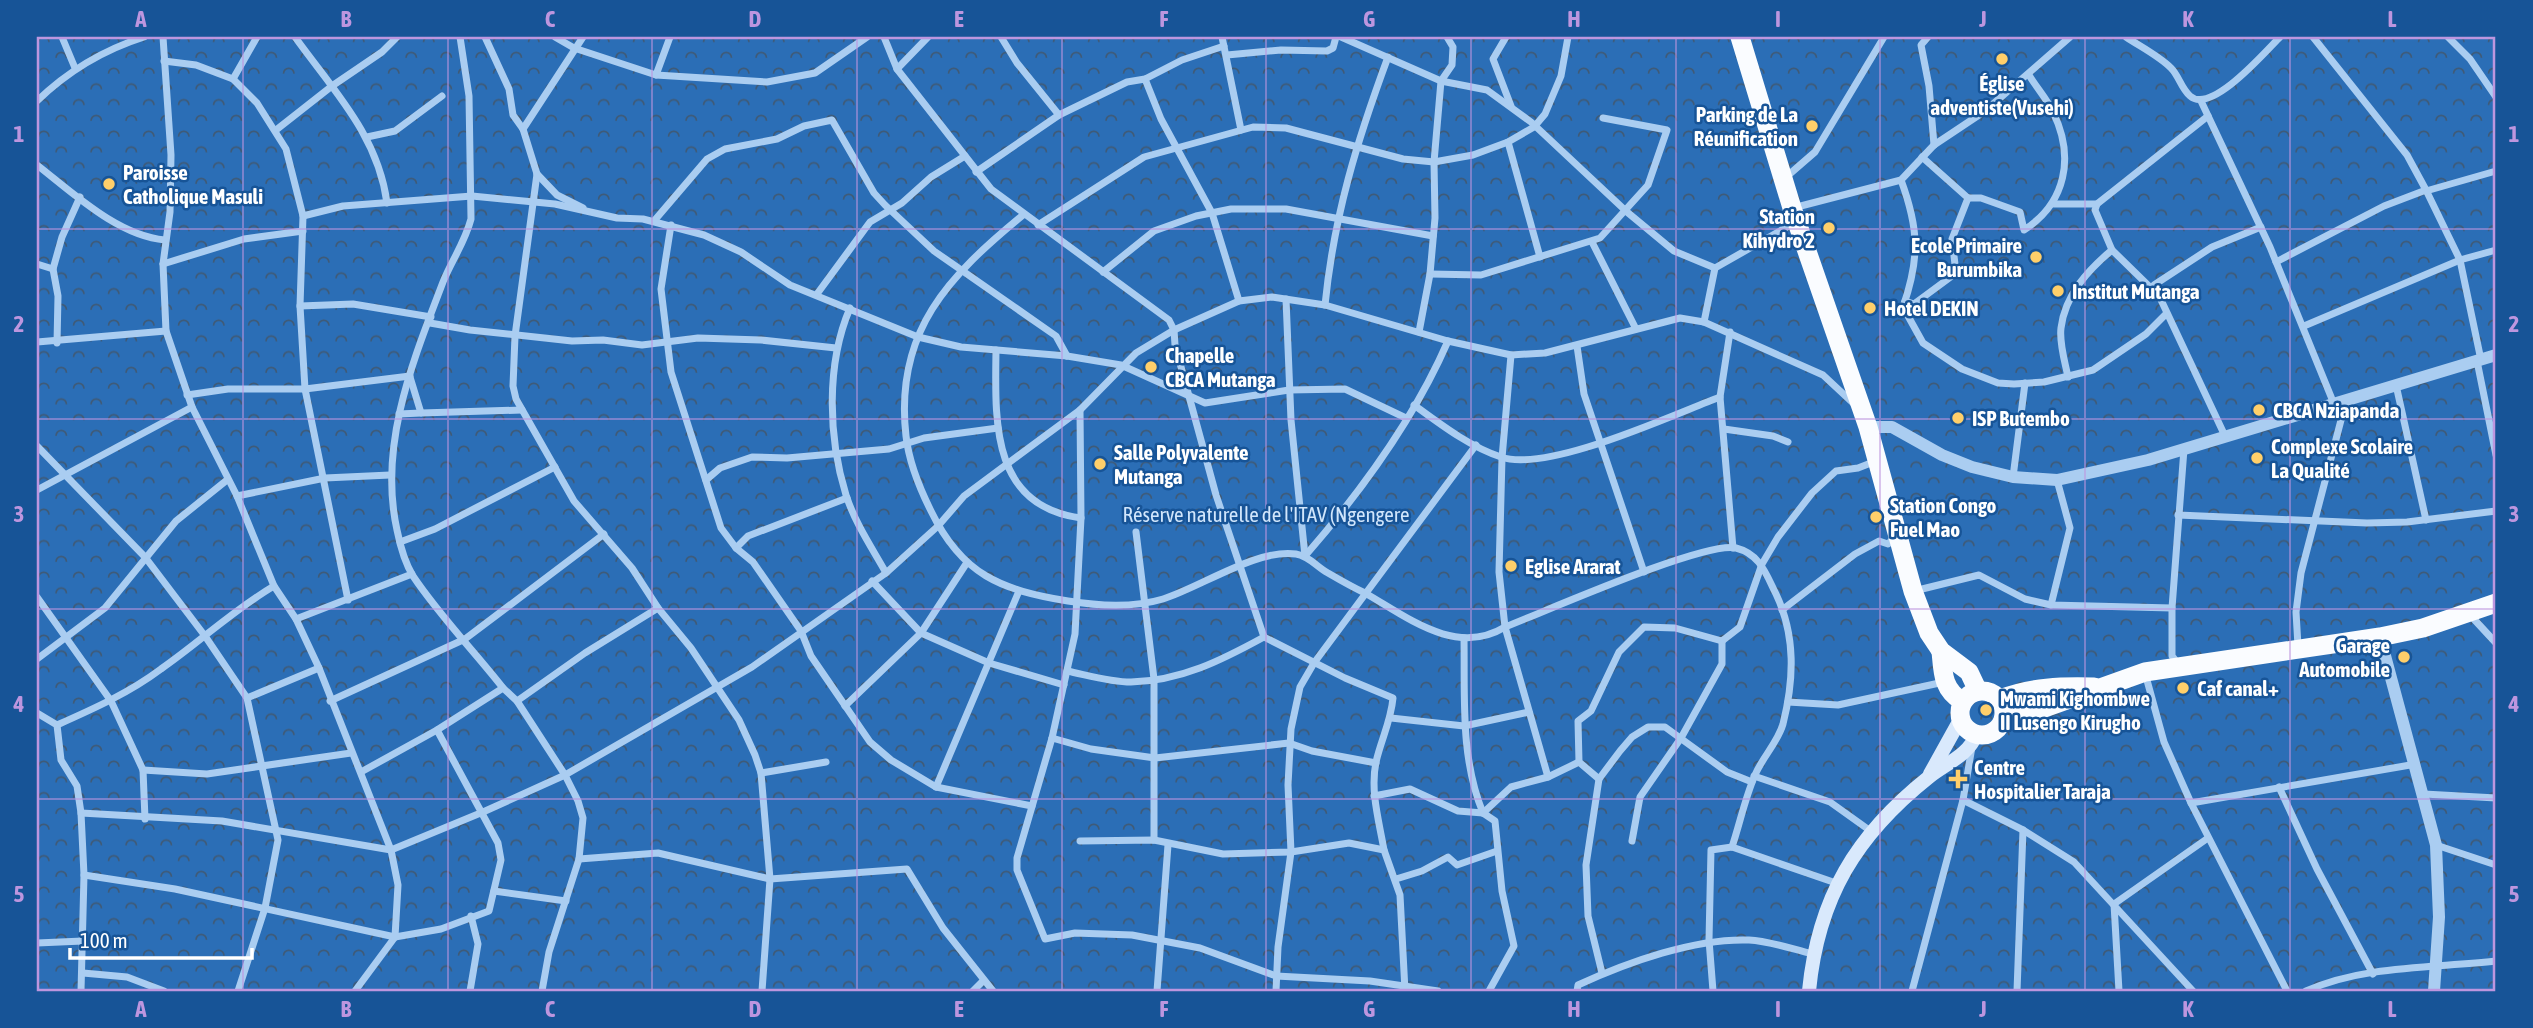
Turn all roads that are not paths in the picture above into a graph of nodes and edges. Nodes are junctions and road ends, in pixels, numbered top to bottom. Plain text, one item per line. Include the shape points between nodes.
1 (62, 37) edge
2 (144, 37) edge
3 (163, 37) edge
4 (257, 37) edge
5 (295, 37) edge
6 (397, 37) edge
7 (460, 37) edge
8 (485, 37) edge
9 (555, 37) edge
10 (583, 37) edge
11 (670, 37) edge
12 (867, 37) edge
13 (884, 37) edge
14 (928, 37) edge
15 (1001, 37) edge
16 (1222, 37) edge
17 (1339, 37) edge
18 (1447, 37) edge
19 (1506, 37) edge
20 (1568, 37) edge
21 (1740, 37) edge
22 (1884, 37) edge
23 (1928, 37) edge
24 (2070, 37) edge
25 (2126, 37) edge
26 (2280, 37) edge
27 (2313, 37) edge
28 (2448, 37) edge
29 (1224, 46) junction
30 (574, 47) junction
31 (1227, 55) junction
32 (1388, 57) junction
33 (164, 61) junction
34 (75, 68) junction
35 (897, 69) junction
36 (656, 75) junction
37 (2029, 75) junction
38 (233, 79) junction
39 (1145, 79) junction
40 (1441, 81) junction
41 (332, 86) junction
42 (40, 92) edge
43 (442, 96) dead end
44 (2496, 97) edge
45 (37, 101) edge
46 (2201, 101) junction
47 (1511, 107) junction
48 (1059, 115) junction
49 (2208, 116) junction
50 (1603, 118) dead end
51 (1534, 127) junction
52 (523, 129) junction
53 (276, 130) junction
54 (1241, 130) junction
55 (367, 137) junction
56 (1507, 142) junction
57 (1934, 145) junction
58 (1355, 148) junction
59 (1180, 149) junction
60 (965, 156) junction
61 (1923, 157) junction
62 (1434, 162) junction
63 (37, 165) edge
64 (2496, 171) edge
65 (976, 172) junction
66 (537, 174) junction
67 (1783, 180) junction
68 (1901, 180) junction
69 (2426, 191) junction
70 (472, 196) junction
71 (80, 197) junction
72 (1968, 198) junction
73 (387, 202) junction
74 (535, 204) junction
75 (2054, 204) junction
76 (2097, 204) junction
77 (890, 210) junction
78 (590, 212) junction
79 (1627, 212) junction
80 (1212, 213) junction
81 (1023, 215) junction
82 (1794, 215) junction
83 (303, 216) junction
84 (1339, 217) junction
85 (654, 221) junction
86 (671, 225) junction
87 (1038, 225) junction
88 (2261, 227) junction
89 (303, 231) junction
90 (1433, 236) junction
91 (165, 240) junction
92 (1592, 242) junction
93 (2112, 250) junction
94 (2496, 250) edge
95 (1540, 257) junction
96 (2460, 260) junction
97 (2276, 261) junction
98 (37, 264) edge
99 (163, 264) junction
100 (1715, 268) junction
101 (54, 269) junction
102 (963, 270) junction
103 (1103, 272) junction
104 (1430, 274) junction
105 (2155, 292) junction
106 (817, 295) junction
107 (1286, 299) junction
108 (1239, 301) junction
109 (1905, 301) junction
110 (1325, 305) junction
111 (300, 306) junction
112 (850, 308) junction
113 (2166, 314) junction
114 (431, 320) junction
115 (1704, 322) junction
116 (2304, 326) junction
117 (1636, 328) junction
118 (1174, 330) junction
119 (166, 331) junction
120 (1419, 332) junction
121 (1730, 332) junction
122 (515, 336) junction
123 (918, 337) junction
124 (1448, 341) junction
125 (37, 342) edge
126 (668, 342) junction
127 (57, 343) junction
128 (1577, 346) junction
129 (836, 348) junction
130 (996, 350) junction
131 (1511, 355) junction
132 (2496, 355) edge
133 (1067, 356) junction
134 (2479, 360) junction
135 (1121, 365) junction
136 (410, 376) junction
137 (2067, 377) junction
138 (2025, 383) junction
139 (2396, 385) junction
140 (305, 389) junction
141 (1289, 390) junction
142 (1187, 393) junction
143 (187, 395) junction
144 (1720, 397) junction
145 (2340, 402) junction
146 (1414, 405) junction
147 (192, 407) junction
148 (522, 410) junction
149 (1080, 410) junction
150 (421, 413) junction
151 (399, 415) junction
152 (1406, 418) junction
153 (1864, 418) junction
154 (998, 428) junction
155 (1724, 429) junction
156 (2225, 436) junction
157 (1788, 442) dead end
158 (1600, 443) junction
159 (907, 444) junction
160 (37, 446) edge
161 (1476, 446) junction
162 (2184, 448) junction
163 (837, 454) junction
164 (2496, 455) edge
165 (1502, 458) junction
166 (1878, 460) junction
167 (1005, 465) junction
168 (555, 467) junction
169 (66, 474) junction
170 (390, 475) junction
171 (2013, 477) junction
172 (325, 478) junction
173 (227, 480) junction
174 (706, 480) junction
175 (2057, 480) junction
176 (37, 490) edge
177 (237, 496) junction
178 (847, 498) junction
179 (2496, 511) edge
180 (2178, 514) junction
181 (1081, 518) junction
182 (2426, 520) junction
183 (2317, 522) junction
184 (938, 526) junction
185 (1136, 532) dead end
186 (604, 534) junction
187 (1899, 534) junction
188 (400, 542) junction
189 (736, 548) junction
190 (1734, 548) junction
191 (1305, 556) junction
192 (145, 557) junction
193 (1762, 564) junction
194 (966, 565) junction
195 (1241, 567) junction
196 (1644, 572) junction
197 (886, 573) junction
198 (412, 574) junction
199 (872, 582) junction
200 (274, 586) junction
201 (1018, 591) junction
202 (1913, 591) junction
203 (1366, 594) junction
204 (37, 597) edge
205 (348, 600) junction
206 (1077, 602) junction
207 (1147, 603) junction
208 (2496, 603) edge
209 (2051, 605) junction
210 (658, 608) junction
211 (2172, 608) junction
212 (1782, 610) junction
213 (2468, 613) junction
214 (296, 619) junction
215 (1504, 627) junction
216 (801, 631) junction
217 (921, 634) junction
218 (205, 636) junction
219 (1264, 637) junction
220 (2380, 637) junction
221 (65, 638) junction
222 (1464, 638) junction
223 (465, 639) junction
224 (1723, 642) junction
225 (2496, 643) edge
226 (1941, 650) junction
227 (2299, 651) junction
228 (37, 659) edge
229 (989, 663) junction
230 (1314, 663) junction
231 (2180, 665) junction
232 (318, 668) junction
233 (1066, 671) junction
234 (2145, 672) junction
235 (1154, 679) junction
236 (1944, 682) junction
237 (1064, 685) junction
238 (2108, 687) junction
239 (503, 688) junction
240 (717, 690) junction
241 (247, 698) junction
242 (2000, 699) junction
243 (111, 701) junction
244 (330, 701) junction
245 (517, 701) junction
246 (1788, 702) junction
247 (1967, 704) junction
248 (845, 706) junction
249 (1530, 712) junction
250 (37, 713) edge
251 (1391, 718) junction
252 (2002, 723) junction
253 (57, 725) junction
254 (1464, 726) junction
255 (437, 730) junction
256 (1052, 738) junction
257 (1681, 738) junction
258 (1974, 740) junction
259 (1289, 743) junction
260 (351, 753) junction
261 (1155, 758) junction
262 (826, 762) dead end
263 (1579, 762) junction
264 (1376, 763) junction
265 (2416, 764) junction
266 (260, 765) junction
267 (143, 770) junction
268 (361, 772) junction
269 (761, 773) junction
270 (565, 775) junction
271 (1548, 778) junction
272 (1927, 778) junction
273 (1599, 779) junction
274 (1753, 779) junction
275 (936, 787) junction
276 (2279, 787) junction
277 (2424, 794) junction
278 (1374, 796) junction
279 (2496, 798) edge
280 (1963, 800) junction
281 (2191, 803) junction
282 (1032, 806) junction
283 (483, 811) junction
284 (81, 813) junction
285 (1483, 813) junction
286 (145, 819) junction
287 (2024, 830) junction
288 (275, 832) junction
289 (1872, 832) junction
290 (2208, 838) junction
291 (1154, 840) junction
292 (1080, 841) dead end
293 (1632, 841) dead end
294 (1168, 845) junction
295 (2436, 845) junction
296 (1732, 847) junction
297 (391, 850) junction
298 (1384, 850) junction
299 (1497, 851) junction
300 (1291, 852) junction
301 (579, 859) junction
302 (2496, 864) edge
303 (84, 875) junction
304 (770, 879) junction
305 (1396, 879) junction
306 (1836, 883) junction
307 (494, 891) junction
308 (566, 901) junction
309 (2114, 904) junction
310 (265, 908) junction
311 (471, 916) junction
312 (395, 937) junction
313 (1159, 939) junction
314 (1709, 940) junction
315 (83, 941) junction
316 (37, 943) edge
317 (1813, 954) junction
318 (2496, 961) edge
319 (2437, 967) junction
320 (83, 973) junction
321 (1602, 973) junction
322 (2373, 974) junction
323 (1276, 975) junction
324 (983, 981) junction
325 (2333, 982) junction
326 (1405, 989) edge
327 (81, 991) edge
328 (164, 991) edge
329 (238, 991) edge
330 (355, 991) edge
331 (470, 991) edge
332 (542, 991) edge
333 (762, 991) edge
334 (973, 991) edge
335 (992, 991) edge
336 (1157, 991) edge
337 (1276, 991) edge
338 (1438, 991) edge
339 (1489, 991) edge
340 (1577, 991) edge
341 (1713, 991) edge
342 (1809, 991) edge
343 (1912, 991) edge
344 (2017, 991) edge
345 (2119, 991) edge
346 (2193, 991) edge
347 (2287, 991) edge
348 (2306, 991) edge
349 (2337, 991) edge
350 (2434, 991) edge

1 - 34 street
2 - 34 street
3 - 33 street
4 - 38 street
5 - 41 street
6 - 41 street
7 - 70 street via 469,96
8 - 52 street via 509,89 513,115
9 - 30 street
10 - 30 street
11 - 36 street
12 - 36 street via 815,73 786,80
13 - 35 street
14 - 35 street
15 - 48 street
16 - 29 street
17 - 31 street via 1327,51
17 - 32 street
18 - 40 street via 1453,47 1452,65
19 - 47 street via 1493,59
20 - 51 street via 1553,100
21 - 67 highway
22 - 67 street via 1815,152
23 - 57 street via 1921,45
24 - 37 street
25 - 46 street via 2170,66 2190,97
26 - 46 street via 2234,82
27 - 69 street via 2407,155
28 - 44 street
29 - 31 street
29 - 39 street
30 - 36 street
30 - 52 street
31 - 54 street
32 - 40 street
32 - 58 street
33 - 38 street via 196,65
33 - 91 street via 171,155
34 - 42 street
35 - 60 street
37 - 57 street
37 - 75 street via 2053,113 2066,162
38 - 53 street
39 - 48 street via 1127,82
39 - 59 street via 1161,119
40 - 47 street via 1480,87
40 - 62 street
41 - 53 street
41 - 55 street
42 - 45 street
43 - 55 street via 395,131
46 - 49 street
47 - 51 street
48 - 65 street
49 - 76 street
49 - 88 street
50 - 79 street via 1667,130 1648,185
51 - 56 street
51 - 79 street
52 - 66 street
53 - 83 street via 286,149
54 - 58 street via 1286,128
54 - 59 street
55 - 73 street via 385,183
56 - 62 street via 1473,155
56 - 95 street
57 - 61 street
58 - 62 street
58 - 84 street
59 - 80 street
59 - 87 street via 1165,149 1144,158
60 - 65 street
60 - 77 street
61 - 68 street
61 - 72 street
62 - 90 street
63 - 71 street
64 - 69 street
65 - 81 street
66 - 74 street
66 - 78 street via 556,195
67 - 82 highway
68 - 82 street
68 - 109 street via 1917,236
69 - 96 street
69 - 97 street via 2384,206
70 - 73 street
70 - 74 street
70 - 114 street via 466,239 450,266
71 - 91 street via 142,236
71 - 101 street
72 - 75 street via 2020,212 2024,230
72 - 109 street via 1952,239 1956,273 1914,304
73 - 83 street
74 - 78 street
74 - 122 street
75 - 76 street
76 - 93 street via 2095,210
77 - 85 street via 874,193 832,120 777,139 725,149 707,159
77 - 102 street via 934,251
77 - 106 street via 870,222
78 - 85 street
79 - 92 street
79 - 100 street via 1674,251
80 - 84 street via 1286,209
80 - 103 street via 1154,231
80 - 108 street
81 - 87 street
81 - 102 street
82 - 100 street
82 - 153 highway
83 - 89 street
84 - 90 street
84 - 110 street
85 - 86 street
86 - 106 street via 715,240 790,285
86 - 126 street via 661,289
87 - 103 street
88 - 97 street
88 - 105 street via 2212,247 2159,279
89 - 99 street via 244,239
89 - 111 street
90 - 104 street
91 - 99 street
92 - 95 street
92 - 117 street
93 - 105 street
93 - 137 street via 2088,270 2071,297 2061,328
94 - 96 street
95 - 104 street via 1481,275
96 - 116 street
96 - 134 street
97 - 116 street
98 - 101 street
99 - 119 street
100 - 115 street
101 - 127 street
102 - 123 street via 932,305
102 - 133 street via 1056,336
103 - 118 street via 1169,320
104 - 120 street
105 - 113 street
106 - 112 street
107 - 108 street
107 - 110 street
107 - 141 street
108 - 118 street
109 - 138 street via 1903,307 1923,344 1962,369 1998,383
110 - 120 street
111 - 114 street via 353,304
111 - 140 street
112 - 123 street
112 - 129 street
113 - 137 street via 2120,354 2093,370
113 - 156 street
114 - 122 street
114 - 136 street
115 - 117 street via 1680,318
115 - 121 street
116 - 145 street
117 - 128 street
118 - 135 street
118 - 142 street
119 - 127 street
119 - 143 street
120 - 124 street
121 - 144 street
121 - 153 street via 1823,375
122 - 126 street via 642,345
122 - 148 street via 513,386
123 - 130 street
123 - 159 street via 903,403
124 - 131 street
124 - 146 street
125 - 127 street
126 - 129 street via 761,340
126 - 174 street via 671,372
128 - 131 street via 1545,354
128 - 158 street via 1584,394
129 - 163 street
130 - 133 street
130 - 154 street
131 - 165 street
132 - 134 street
133 - 135 street
134 - 139 street
134 - 164 street
135 - 142 street
135 - 149 street
136 - 140 street
136 - 150 street
136 - 151 street
137 - 138 street
138 - 171 street
139 - 145 street
139 - 182 street
140 - 143 street via 228,389
140 - 172 street
141 - 142 street via 1211,404
141 - 152 street via 1345,389
141 - 191 street
142 - 195 street
143 - 147 street
144 - 155 street
144 - 158 street
145 - 156 street
145 - 183 street
146 - 152 street
146 - 161 street
147 - 169 street
147 - 173 street
148 - 150 street
148 - 168 street
149 - 167 street
149 - 181 street
150 - 151 street
151 - 170 street
152 - 191 street via 1339,517
153 - 166 highway
153 - 171 street via 1892,427 1942,455
154 - 159 street
154 - 167 street
155 - 157 street
155 - 190 street
156 - 162 street
158 - 165 street via 1533,460
158 - 196 street
159 - 163 street
159 - 184 street via 920,489
160 - 169 street
161 - 165 street
161 - 203 street
162 - 175 street
162 - 180 street
163 - 174 street via 752,457 720,468
163 - 178 street
165 - 215 street via 1499,572
166 - 187 highway
166 - 193 street via 1836,471 1796,512
167 - 181 street via 1041,507
167 - 184 street via 964,496
168 - 186 street via 574,501
168 - 188 street via 435,529
169 - 176 street
169 - 192 street
170 - 172 street
170 - 188 street
171 - 175 street
172 - 177 street
172 - 205 street
173 - 177 street
173 - 192 street via 176,521
174 - 189 street via 720,528
175 - 209 street via 2070,528
177 - 200 street
178 - 189 street via 748,536
178 - 197 street
179 - 182 street
180 - 183 street
180 - 211 street
181 - 206 street
182 - 183 street
183 - 227 street via 2301,573 2296,612
184 - 194 street
184 - 197 street
185 - 207 street
186 - 210 street
186 - 223 street
187 - 202 highway
187 - 212 street via 1888,544 1879,541 1855,554
188 - 198 street
189 - 216 street via 753,562
190 - 193 street
190 - 196 street via 1709,549
191 - 195 street via 1271,555
191 - 203 street
192 - 218 street
192 - 221 street via 105,608
193 - 212 street
193 - 224 street via 1740,627
194 - 201 street
194 - 217 street
195 - 207 street
195 - 219 street
196 - 215 street
197 - 199 street
198 - 205 street
198 - 223 street
199 - 216 street
199 - 217 street
200 - 214 street
200 - 218 street via 238,607
201 - 206 street
201 - 229 street
202 - 209 street via 1979,575 2025,600
202 - 226 highway via 1929,633
203 - 222 street via 1435,633
203 - 230 street
204 - 221 street
205 - 214 street
206 - 207 street
206 - 233 street
207 - 235 street
208 - 213 highway
209 - 211 street
210 - 240 street
210 - 245 street
211 - 231 street via 2172,656
212 - 246 street via 1793,648
213 - 220 highway
213 - 225 street
214 - 232 street
215 - 222 street via 1488,637
215 - 249 street
216 - 240 street
216 - 248 street via 811,656
217 - 229 street
217 - 248 street
218 - 241 street
218 - 243 street
219 - 230 street
219 - 235 street via 1211,666
220 - 227 highway
220 - 265 street
221 - 228 street
221 - 243 street
222 - 254 street
223 - 239 street
223 - 244 street
224 - 257 street via 1722,664
224 - 263 street via 1675,628 1644,627 1619,652 1591,710 1578,721
226 - 236 highway
226 - 247 highway via 1969,672
227 - 231 highway
229 - 237 street
229 - 275 street
230 - 251 street via 1394,698
230 - 259 street via 1300,687
231 - 234 highway
232 - 241 street
232 - 244 street
233 - 235 street via 1129,682
233 - 237 street
234 - 238 highway
234 - 281 street via 2164,742
235 - 261 street
236 - 246 street via 1838,705
236 - 247 highway via 1952,695
237 - 256 street
238 - 242 highway via 2048,687
238 - 252 highway
239 - 245 street
239 - 255 street
240 - 269 street via 739,720
240 - 270 street
241 - 266 street
242 - 247 highway
242 - 252 highway
243 - 253 street
243 - 267 street
244 - 260 street
245 - 270 street
246 - 274 street via 1782,729
247 - 258 highway
247 - 272 main road
248 - 275 street via 870,742
249 - 254 street
249 - 271 street
250 - 253 street
251 - 254 street
251 - 264 street
252 - 258 highway
253 - 284 street via 61,760 77,786
254 - 285 street via 1474,790
255 - 268 street
255 - 283 street
256 - 261 street
256 - 282 street
257 - 273 street via 1665,727 1648,727 1632,737
257 - 274 street via 1727,772
257 - 293 street via 1640,797
258 - 272 main road
258 - 280 street
259 - 261 street
259 - 264 street
259 - 300 street
260 - 266 street
260 - 268 street
261 - 291 street
262 - 269 street
263 - 271 street
263 - 273 street
264 - 278 street
265 - 276 street
265 - 277 street
266 - 267 street via 207,774
266 - 288 street
267 - 286 street
268 - 297 street
269 - 304 street
270 - 283 street
270 - 301 street via 583,818
271 - 285 street via 1511,788
272 - 289 main road
273 - 321 street via 1586,866 1588,916
274 - 289 street via 1830,802
274 - 296 street
275 - 282 street
276 - 281 street
276 - 322 street
277 - 279 street
277 - 295 street
278 - 285 street via 1410,789 1458,811
278 - 298 street
280 - 287 street
280 - 343 street
281 - 290 street
282 - 313 street via 1018,848 1017,870 1045,939 1075,933
283 - 297 street
283 - 307 street via 501,860
284 - 286 street
284 - 303 street
285 - 299 street via 1495,821
286 - 288 street via 222,821
287 - 309 street via 2074,862
287 - 344 street
288 - 297 street
288 - 310 street via 278,840
289 - 306 main road
290 - 309 street
290 - 347 street
291 - 292 street
291 - 294 street
294 - 300 street via 1223,854
294 - 313 street
295 - 302 street
295 - 319 street
296 - 306 street
296 - 314 street via 1711,850
297 - 312 street via 398,885
298 - 300 street via 1349,843
298 - 305 street
299 - 305 street via 1457,865 1448,857
299 - 339 street via 1514,946
300 - 323 street
301 - 304 street via 658,853
301 - 308 street
303 - 310 street via 175,888
303 - 315 street
304 - 324 street via 907,869
304 - 333 street
305 - 326 street
306 - 317 main road
307 - 308 street
307 - 311 street via 489,911
308 - 332 street
309 - 345 street
309 - 346 street
310 - 312 street
310 - 329 street
311 - 312 street via 441,929
311 - 331 street via 478,944
312 - 330 street
313 - 323 street
313 - 336 street
314 - 317 street via 1752,940
314 - 321 street
314 - 341 street
315 - 316 street
315 - 320 street
317 - 342 main road
318 - 319 street
319 - 322 street
319 - 350 street
320 - 327 street
320 - 328 street via 127,977
321 - 340 street via 1578,985
322 - 325 street
323 - 326 street via 1370,981
323 - 337 street
324 - 334 street
324 - 335 street
325 - 348 street
325 - 349 street
326 - 338 street

